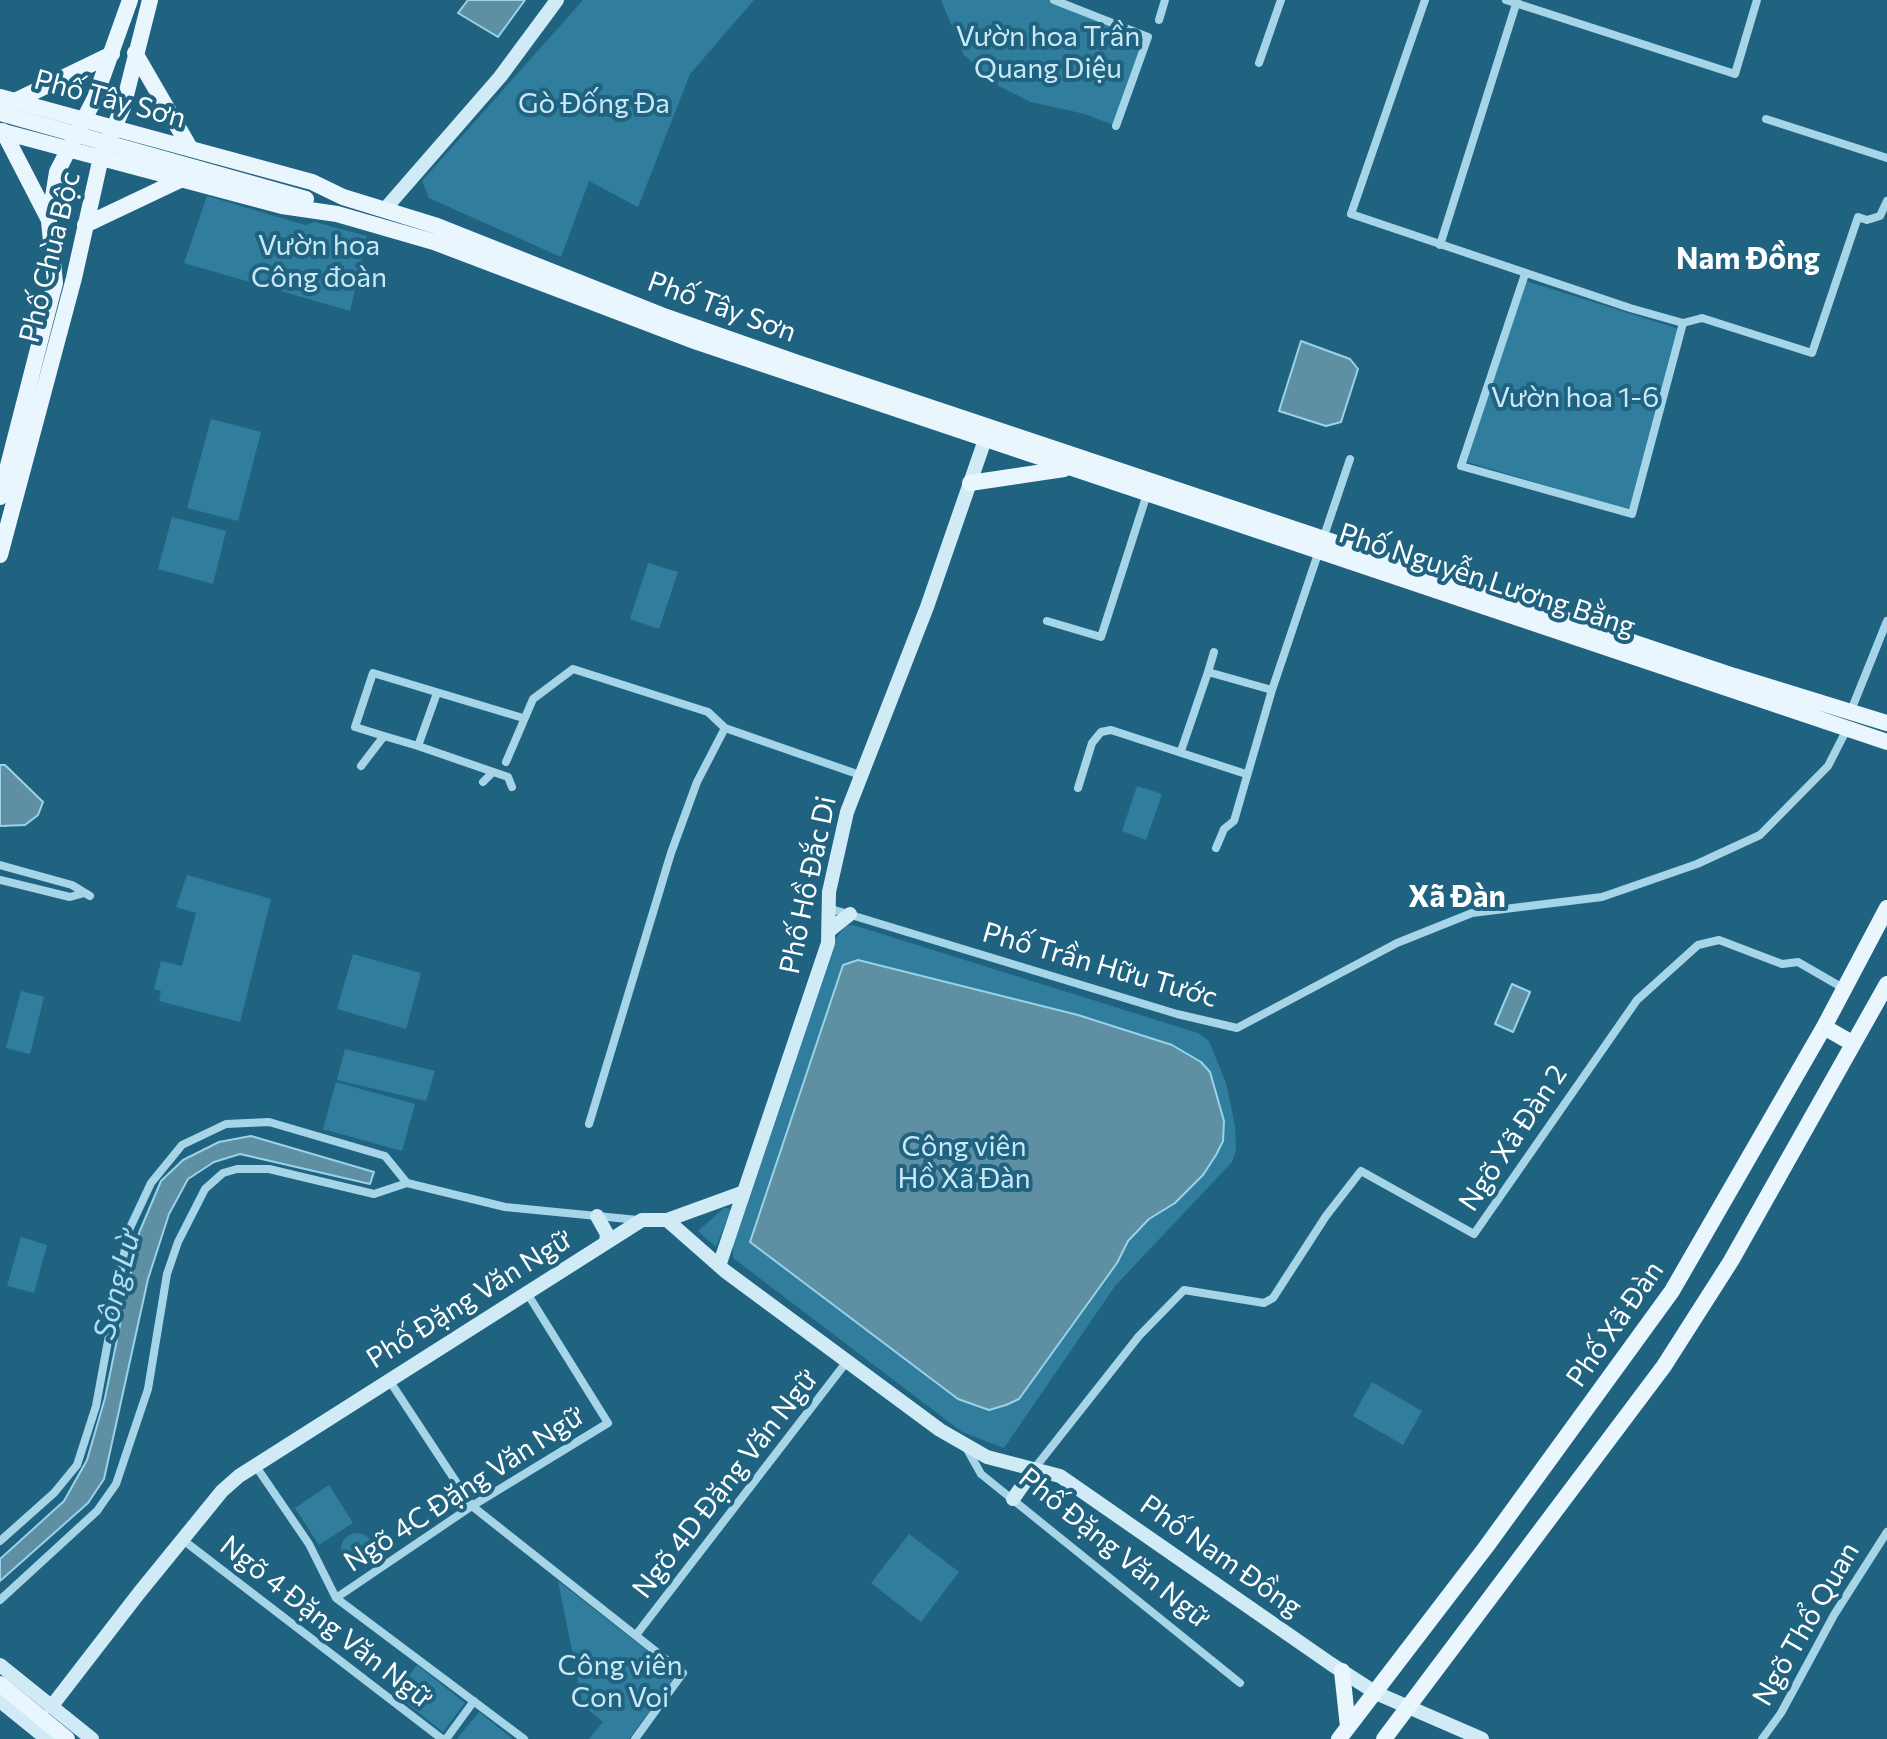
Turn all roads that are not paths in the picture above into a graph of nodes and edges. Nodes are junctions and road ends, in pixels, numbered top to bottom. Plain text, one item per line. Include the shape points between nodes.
1 (130, 0) edge
2 (150, 0) edge
3 (557, 0) edge
4 (1054, 0) edge
5 (1165, 0) edge
6 (1269, 0) edge
7 (1425, 0) edge
8 (1506, 0) edge
9 (1757, 0) edge
10 (1280, 2) edge
11 (1517, 2) edge
12 (1159, 20) dead end
13 (135, 53) junction
14 (112, 54) junction
15 (1259, 63) dead end
16 (8, 99) edge
17 (35, 106) junction
18 (0, 113) edge
19 (85, 118) junction
20 (1766, 119) dead end
21 (115, 126) junction
22 (1116, 126) dead end
23 (1, 131) edge
24 (28, 139) junction
25 (164, 140) junction
26 (190, 148) junction
27 (68, 150) junction
28 (101, 157) junction
29 (1887, 158) edge
30 (148, 169) junction
31 (182, 179) junction
32 (343, 197) junction
33 (306, 199) junction
34 (1887, 201) edge
35 (385, 209) junction
36 (337, 214) junction
37 (49, 221) junction
38 (85, 225) junction
39 (1440, 245) junction
40 (513, 262) junction
41 (1525, 274) junction
42 (1683, 323) junction
43 (987, 433) junction
44 (1085, 459) joint
45 (1350, 459) dead end
46 (1070, 468) junction
47 (970, 483) junction
48 (1147, 494) junction
49 (0, 497) edge
50 (1321, 545) junction
51 (0, 555) edge
52 (1047, 621) dead end
53 (1887, 621) edge
54 (1214, 652) dead end
55 (1208, 672) junction
56 (1272, 690) junction
57 (437, 693) junction
58 (523, 718) junction
59 (1849, 720) junction
60 (1887, 723) edge
61 (725, 728) junction
62 (384, 736) junction
63 (1887, 742) edge
64 (418, 746) junction
65 (1181, 751) junction
66 (506, 762) dead end
67 (361, 766) dead end
68 (493, 772) junction
69 (1246, 774) junction
70 (860, 775) junction
71 (483, 782) dead end
72 (512, 787) dead end
73 (1078, 788) dead end
74 (1216, 848) dead end
75 (0, 865) edge
76 (32, 873) junction
77 (0, 880) edge
78 (29, 887) junction
79 (828, 908) junction
80 (1887, 908) edge
81 (850, 914) junction
82 (830, 930) junction
83 (1887, 984) edge
84 (1843, 988) junction
85 (1824, 1027) junction
86 (1852, 1043) junction
87 (589, 1124) dead end
88 (407, 1183) junction
89 (744, 1192) junction
90 (597, 1216) junction
91 (642, 1220) junction
92 (667, 1220) junction
93 (606, 1242) junction
94 (719, 1266) junction
95 (527, 1293) junction
96 (848, 1360) junction
97 (389, 1380) junction
98 (965, 1445) junction
99 (255, 1465) junction
100 (1034, 1469) junction
101 (1013, 1499) junction
102 (472, 1506) junction
103 (1887, 1532) edge
104 (183, 1540) junction
105 (0, 1541) edge
106 (336, 1598) junction
107 (0, 1600) edge
108 (636, 1635) junction
109 (0, 1665) edge
110 (1342, 1671) junction
111 (1240, 1683) dead end
112 (0, 1684) edge
113 (1376, 1693) junction
114 (0, 1701) edge
115 (474, 1701) junction
116 (51, 1707) junction
117 (1409, 1708) junction
118 (1344, 1733) edge
119 (1472, 1737) edge
120 (47, 1739) edge
121 (67, 1739) edge
122 (92, 1739) edge
123 (444, 1739) edge
124 (524, 1739) edge
125 (635, 1739) edge
126 (1384, 1739) edge
127 (1762, 1739) edge

1 - 14 main road, Phố Chùa Bộc
2 - 13 main road, Phố Chùa Bộc
3 - 35 street via 500,77
4 - 22 street via 1148,37
5 - 12 street
6 - 10 street
7 - 39 street via 1351,214
8 - 11 street
9 - 11 street via 1735,74
10 - 15 street
11 - 39 street
13 - 21 main road, Phố Chùa Bộc
13 - 26 main road
14 - 16 main road
14 - 19 main road, Phố Chùa Bộc
16 - 17 main road, Phố Tây Sơn
17 - 19 main road, Phố Tây Sơn
17 - 24 main road via 40,120
18 - 33 main road, bridge
19 - 21 main road, Phố Tây Sơn
19 - 27 main road, Phố Chùa Bộc
20 - 29 street
21 - 25 main road, Phố Tây Sơn
21 - 28 main road, Phố Chùa Bộc
23 - 24 main road, Phố Tây Sơn
23 - 37 main road
24 - 27 main road, Phố Tây Sơn
25 - 26 main road, Phố Tây Sơn
25 - 30 main road via 145,151
26 - 32 main road, Phố Tây Sơn via 312,182
27 - 28 main road, Phố Tây Sơn
27 - 37 main road, Phố Chùa Bộc via 57,172
28 - 30 main road, Phố Tây Sơn
28 - 38 main road, Phố Chùa Bộc
30 - 31 main road, Phố Tây Sơn
31 - 36 main road, Phố Tây Sơn
31 - 38 main road
32 - 33 main road, Phố Tây Sơn
32 - 35 main road, Phố Tây Sơn
33 - 36 main road, Phố Tây Sơn
34 - 42 street via 1880,216 1858,217 1812,353 1702,318
35 - 40 main road, Phố Tây Sơn
36 - 40 main road, Phố Tây Sơn
37 - 49 main road, Phố Chùa Bộc via 55,283
38 - 51 main road, Phố Chùa Bộc
39 - 41 street
40 - 43 main road, Phố Tây Sơn via 697,342
41 - 42 street
41 - 42 street via 1461,466 1632,514
43 - 44 main road, Phố Tây Sơn
43 - 46 main road, Phố Tây Sơn
43 - 47 street, Phố Hồ Đắc Di
44 - 50 main road, Phố Nguyễn Lương Bằng
45 - 50 street
46 - 47 main road
46 - 48 main road, Phố Nguyễn Lương Bằng
47 - 70 street, Phố Hồ Đắc Di
48 - 50 main road, Phố Nguyễn Lương Bằng
48 - 52 street via 1101,637
50 - 56 street
50 - 59 main road, Phố Nguyễn Lương Bằng
53 - 59 street, Phố Trần Hữu Tước
54 - 55 street
55 - 56 street
55 - 65 street
56 - 69 street
57 - 58 street
57 - 62 street via 373,673 355,727
57 - 64 street
58 - 61 street via 533,699 573,669 708,712
58 - 66 street
59 - 60 main road, Phố Nguyễn Lương Bằng
59 - 63 main road, Phố Nguyễn Lương Bằng
59 - 81 street, Phố Trần Hữu Tước via 1828,766 1760,835 1602,897 1472,913 1397,943 1237,1028
61 - 70 street
61 - 87 street via 697,782 671,853
62 - 64 street
62 - 67 street
64 - 68 street
65 - 69 street
65 - 73 street via 1111,730 1101,732 1092,743
68 - 71 street
68 - 72 street via 508,777
69 - 74 street via 1234,821
70 - 79 street, Phố Hồ Đắc Di
75 - 76 street
76 - 78 street
76 - 78 street via 86,895 70,897
77 - 78 street
79 - 81 street, Phố Trần Hữu Tước
79 - 82 street, Phố Hồ Đắc Di
80 - 84 main road, Phố Xã Đàn
81 - 82 street
82 - 89 street, Phố Hồ Đắc Di
83 - 86 main road
84 - 85 main road, Phố Xã Đàn
84 - 100 street, Ngõ Xã Đàn 2 via 1798,962 1782,964 1719,940 1698,945 1637,1000 1474,1234 1361,1171 1273,1298 1264,1303 1184,1290 1139,1336
85 - 86 main road
85 - 113 main road, Phố Xã Đàn via 1672,1291
86 - 117 main road via 1731,1261 1671,1354
88 - 90 street via 505,1207
88 - 105 street via 385,1156 269,1122 226,1124 182,1145 151,1183 128,1232 96,1406 77,1465
88 - 107 street via 374,1194 253,1167 223,1173 205,1189 167,1274 148,1389 116,1484 97,1511
89 - 92 street
89 - 94 street, Phố Hồ Đắc Di
90 - 91 street
90 - 93 street
91 - 92 street
91 - 93 street, Phố Đặng Văn Ngữ
92 - 94 street, Phố Đặng Văn Ngữ
93 - 95 street, Phố Đặng Văn Ngữ
94 - 96 street, Phố Đặng Văn Ngữ
95 - 97 street, Phố Đặng Văn Ngữ
95 - 102 street, Ngõ 4C Đặng Văn Ngữ via 608,1423
96 - 98 street, Phố Đặng Văn Ngữ
96 - 108 street, Ngõ 4D Đặng Văn Ngữ
97 - 99 street, Phố Đặng Văn Ngữ
97 - 102 street
98 - 100 street, Phố Đặng Văn Ngữ via 987,1457
98 - 101 street, Phố Đặng Văn Ngữ via 981,1474
99 - 104 street, Phố Đặng Văn Ngữ via 222,1491
99 - 106 street via 309,1544
100 - 101 street
100 - 110 street, Phố Nam Đồng via 1060,1476
101 - 111 street, Phố Đặng Văn Ngữ
102 - 106 street, Ngõ 4C Đặng Văn Ngữ
102 - 108 street
103 - 127 street, Ngõ Thổ Quan
104 - 116 street, Phố Đặng Văn Ngữ
104 - 123 street, Ngõ 4 Đặng Văn Ngữ
106 - 115 street
108 - 125 street via 683,1673
109 - 116 street
110 - 113 street, Phố Nam Đồng
110 - 118 main road
112 - 121 main road
113 - 117 street, Phố Nam Đồng
113 - 118 main road, Phố Xã Đàn
114 - 120 street
115 - 123 street
115 - 124 street
116 - 122 street
117 - 119 street, Phố Nam Đồng
117 - 126 main road

